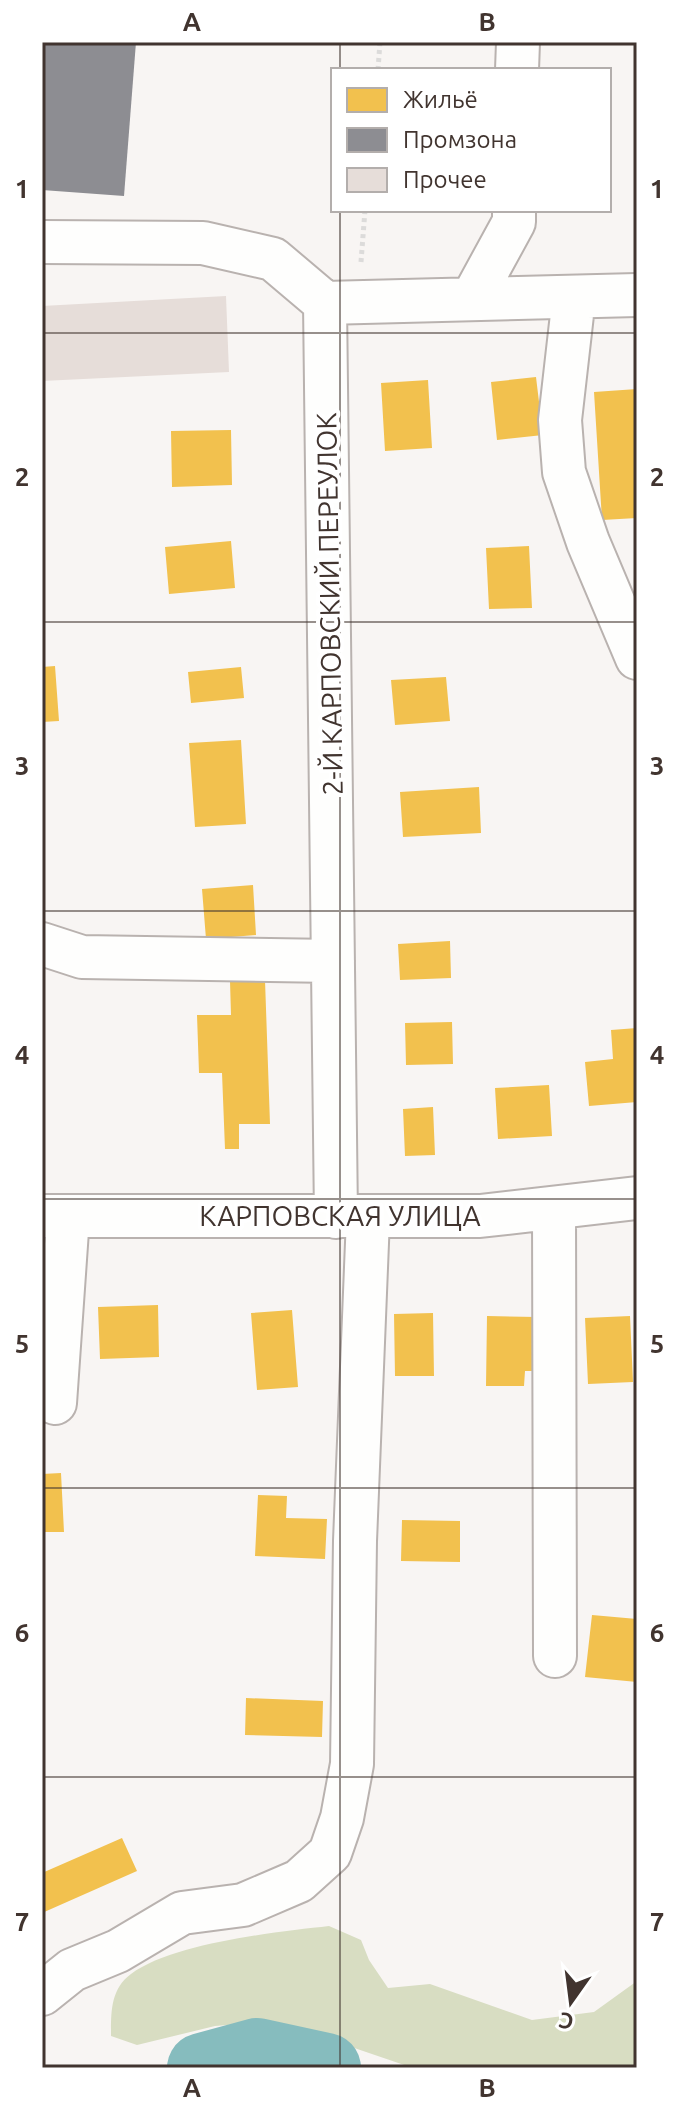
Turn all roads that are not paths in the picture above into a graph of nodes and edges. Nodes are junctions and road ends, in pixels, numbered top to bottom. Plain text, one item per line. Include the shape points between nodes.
1 (518, 42) edge
2 (517, 68) edge
3 (514, 212) edge
4 (42, 242) edge
5 (637, 295) edge
6 (574, 297) junction
7 (472, 299) junction
8 (341, 303) junction
9 (637, 658) edge
10 (42, 944) edge
11 (333, 961) junction
12 (637, 1198) edge
13 (554, 1208) junction
14 (55, 1216) edge
15 (352, 1218) junction
16 (55, 1403) dead end
17 (555, 1656) dead end
18 (42, 1994) edge

1 - 2 street
3 - 7 street via 514,222
4 - 8 street via 203,243 273,259
5 - 6 street
6 - 7 street
6 - 9 street via 560,420 564,472
7 - 8 street
8 - 11 street, 2-Й КАРПОВСКИЙ ПЕРЕУЛОК
10 - 11 street via 82,957
11 - 15 street, 2-Й КАРПОВСКИЙ ПЕРЕУЛОК
12 - 13 street, КАРПОВСКАЯ УЛИЦА
13 - 15 street, КАРПОВСКАЯ УЛИЦА via 480,1216
13 - 17 street
14 - 15 street, КАРПОВСКАЯ УЛИЦА
14 - 16 street
15 - 18 street, 2-Й КАРПОВСКИЙ ПЕРЕУЛОК via 352,1764 330,1853 299,1881 243,1905 182,1913 118,1951 72,1970

